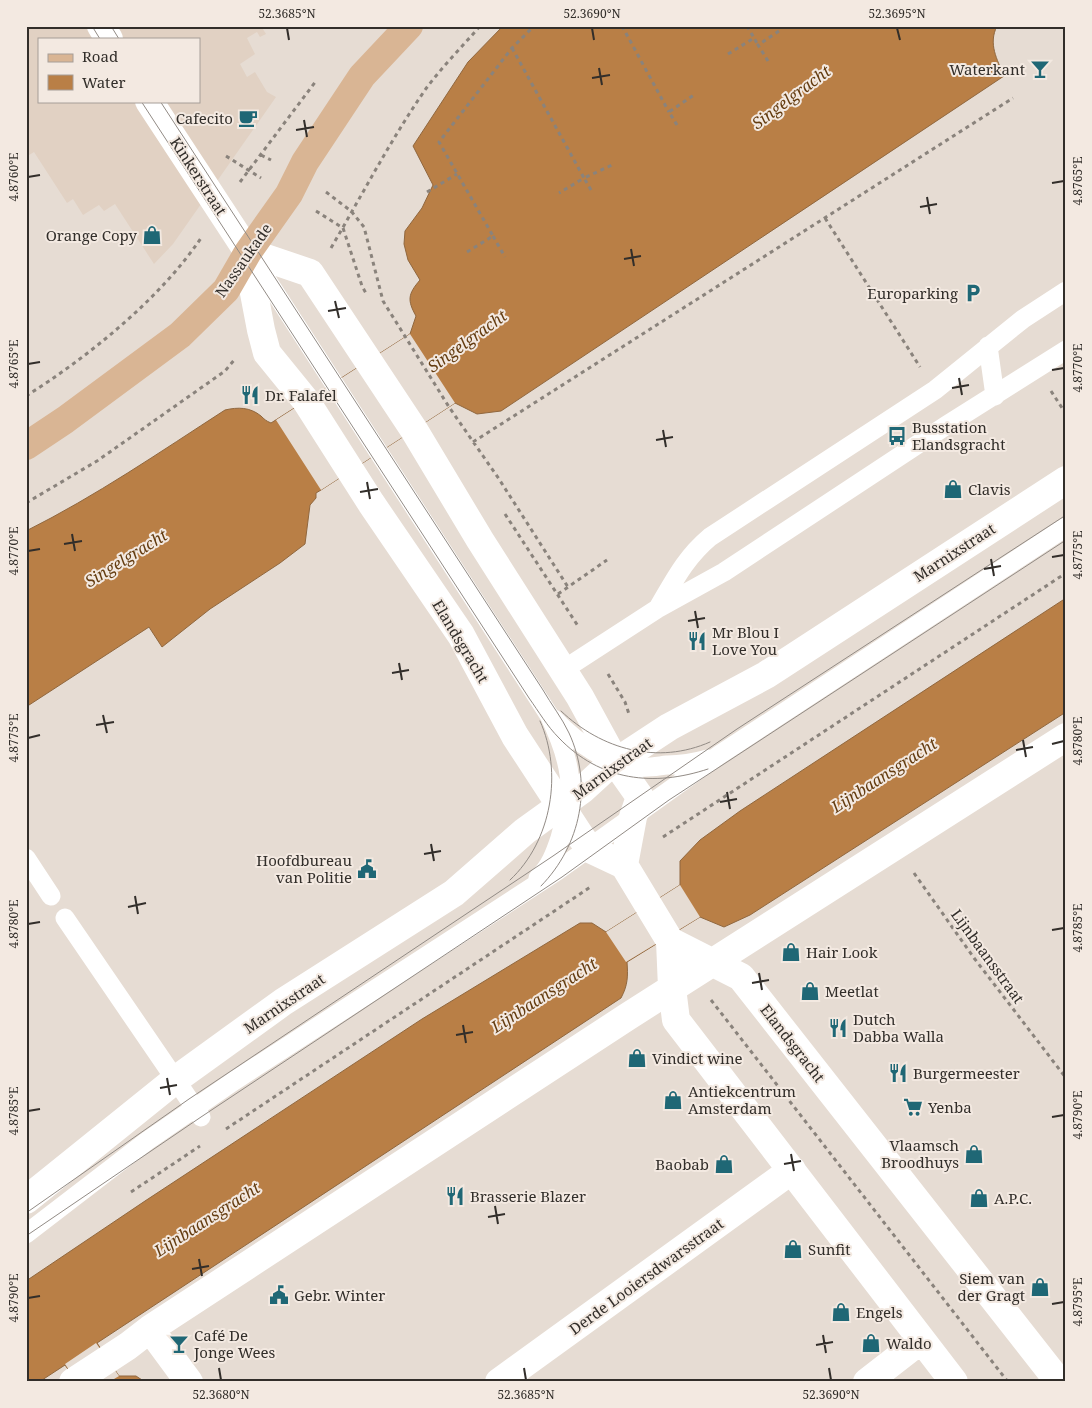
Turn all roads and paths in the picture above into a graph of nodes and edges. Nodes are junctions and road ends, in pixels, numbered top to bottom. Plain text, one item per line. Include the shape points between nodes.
1 (101, 26) edge
2 (409, 26) edge
3 (480, 26) edge
4 (534, 26) edge
5 (622, 26) edge
6 (747, 26) edge
7 (782, 29) dead end
8 (108, 38) edge
9 (754, 38) junction
10 (758, 44) junction
11 (512, 48) junction
12 (728, 54) dead end
13 (768, 61) dead end
14 (694, 95) dead end
15 (1013, 98) dead end
16 (151, 102) edge
17 (669, 112) junction
18 (677, 125) dead end
19 (612, 165) dead end
20 (457, 174) junction
21 (584, 178) junction
22 (591, 190) dead end
23 (427, 192) dead end
24 (559, 193) dead end
25 (221, 209) junction
26 (351, 212) junction
27 (825, 218) junction
28 (493, 236) junction
29 (248, 252) junction
30 (467, 252) dead end
31 (505, 258) dead end
32 (310, 272) junction
33 (865, 281) junction
34 (862, 284) dead end
35 (1066, 291) edge
36 (261, 330) junction
37 (988, 346) junction
38 (1066, 350) edge
39 (935, 390) junction
40 (26, 396) edge
41 (995, 396) junction
42 (306, 401) joint
43 (472, 442) junction
44 (26, 446) edge
45 (379, 452) joint
46 (1066, 480) edge
47 (26, 503) edge
48 (1066, 527) edge
49 (607, 560) dead end
50 (1066, 573) edge
51 (568, 587) junction
52 (558, 594) dead end
53 (657, 609) junction
54 (563, 670) junction
55 (549, 715) junction
56 (1066, 737) edge
57 (719, 754) junction
58 (616, 763) junction
59 (566, 806) junction
60 (633, 817) junction
61 (895, 846) junction
62 (590, 849) junction
63 (26, 858) edge
64 (624, 865) junction
65 (526, 890) junction
66 (51, 896) dead end
67 (65, 918) dead end
68 (670, 940) junction
69 (715, 962) junction
70 (682, 982) junction
71 (1066, 1078) edge
72 (175, 1080) junction
73 (198, 1113) junction
74 (224, 1131) dead end
75 (207, 1142) dead end
76 (792, 1170) junction
77 (125, 1196) dead end
78 (26, 1200) edge
79 (26, 1234) edge
80 (150, 1329) junction
81 (921, 1340) junction
82 (72, 1382) edge
83 (189, 1382) edge
84 (499, 1382) edge
85 (867, 1382) edge
86 (954, 1382) edge
87 (1008, 1382) edge
88 (1059, 1382) edge

1 - 8 street
2 - 29 main road, Nassaukade via 362,76
3 - 26 path via 427,88
4 - 11 path
5 - 17 path
6 - 9 path
7 - 10 path
9 - 10 path
9 - 12 path
10 - 13 path
11 - 20 path via 438,142
11 - 21 path
14 - 17 path
15 - 27 path
16 - 25 street, Kinkerstraat
17 - 18 path
19 - 21 path
20 - 23 path
20 - 28 path
21 - 22 path
21 - 24 path
25 - 29 street, Kinkerstraat
25 - 40 path via 187,260 140,308 102,341
26 - 32 path via 330,249
26 - 43 path via 364,227 383,301
27 - 33 path
27 - 43 path
28 - 30 path
28 - 31 path
29 - 32 street
29 - 36 street, Kinkerstraat
29 - 44 main road, Nassaukade via 226,290 180,335
29 - 45 lane, Kinkerstraat
32 - 54 street, Elandsgracht via 414,430
33 - 34 path
33 - 39 path
35 - 37 lane
36 - 42 street, Kinkerstraat via 267,353
36 - 47 path via 225,371 96,461
37 - 39 lane
37 - 41 lane
38 - 41 lane
39 - 53 lane via 710,537 683,564
41 - 53 lane via 732,567
42 - 59 street, Elandsgracht via 370,503 461,635 515,736
43 - 51 path
45 - 55 lane, Elandsgracht
46 - 58 street, Marnixstraat via 766,675 669,727
48 - 57 lane
49 - 51 path
50 - 64 path
51 - 52 path
53 - 54 lane
54 - 58 street, Elandsgracht
55 - 58 lane, Elandsgracht via 588,749
55 - 59 lane, Elandsgracht via 567,765
56 - 61 street
57 - 58 lane, Elandsgracht via 687,765 640,767
57 - 60 lane
58 - 59 street, Marnixstraat
58 - 60 street, Elandsgracht via 640,797
59 - 62 street, Elandsgracht
59 - 65 lane, Elandsgracht via 550,863
59 - 72 street, Marnixstraat via 525,831 454,893 283,1002
60 - 62 lane
60 - 64 street, Elandsgracht
61 - 69 street
61 - 71 path, Lijnbaansstraat via 974,958
62 - 64 street
62 - 65 lane
63 - 66 lane
64 - 68 street
64 - 74 path
65 - 73 lane
67 - 72 lane
68 - 69 street, Elandsgracht
68 - 70 street
69 - 70 street
69 - 88 street, Elandsgracht via 741,977
70 - 76 street via 676,1020
70 - 80 street
70 - 87 path
72 - 73 lane
72 - 78 street, Marnixstraat
73 - 79 lane via 147,1141
75 - 77 path
76 - 81 street
76 - 84 street, Derde Looiersdwarsstraat
80 - 82 street
80 - 83 street
81 - 85 street
81 - 86 street

